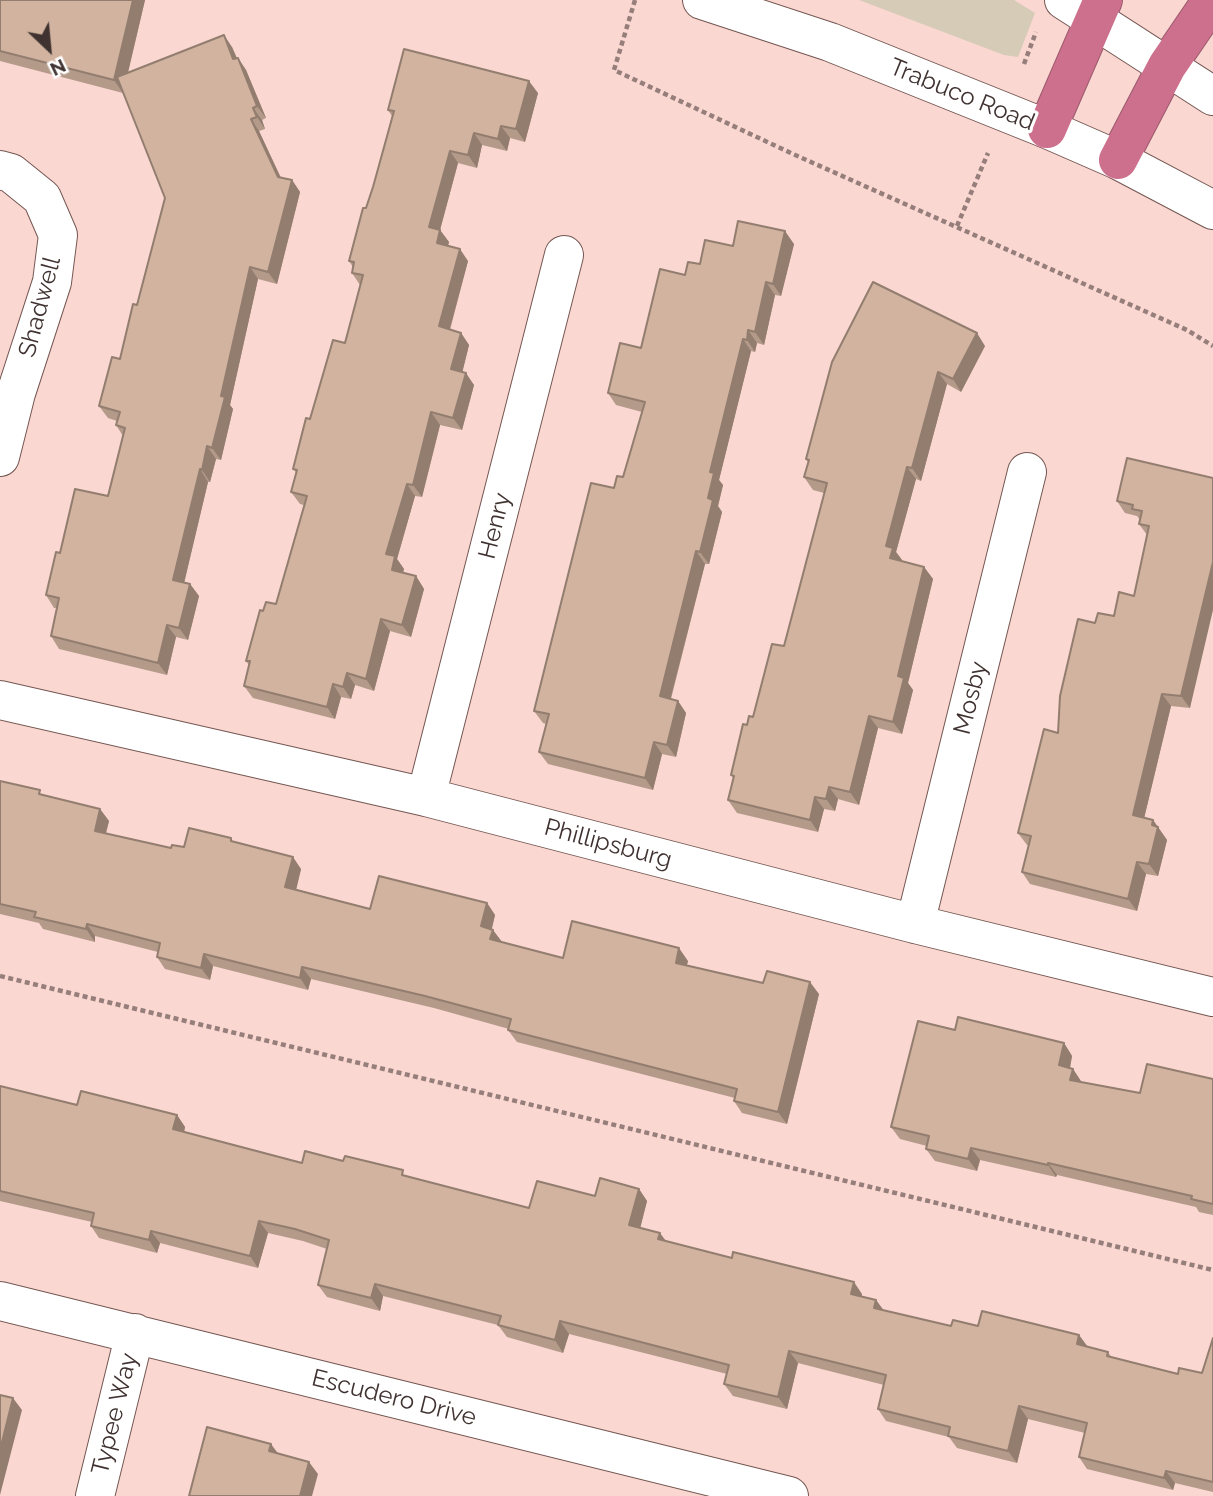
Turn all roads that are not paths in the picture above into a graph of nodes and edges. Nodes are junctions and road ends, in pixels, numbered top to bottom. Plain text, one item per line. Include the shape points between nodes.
1 (702, 0) edge
2 (1212, 0) edge
3 (1088, 7) edge
4 (1167, 66) junction
5 (1213, 96) edge
6 (1047, 130) junction
7 (1118, 160) junction
8 (0, 170) edge
9 (1213, 210) edge
10 (564, 255) dead end
11 (0, 457) edge
12 (1027, 472) dead end
13 (0, 700) edge
14 (426, 797) junction
15 (915, 924) junction
16 (1213, 997) edge
17 (0, 1301) edge
18 (135, 1333) junction
19 (659, 1480) edge
20 (95, 1496) edge
21 (789, 1496) edge

1 - 6 street, Trabuco Road via 830,42
2 - 4 highway
3 - 4 street
3 - 6 highway
4 - 5 street
4 - 7 highway
6 - 7 street, Trabuco Road
7 - 9 street, Trabuco Road
8 - 11 street, Shadwell via 11,173 42,198 58,235 52,282
10 - 14 street, Henry
12 - 15 street, Mosby
13 - 14 street, Phillipsburg
14 - 15 street, Phillipsburg
15 - 16 street, Phillipsburg
17 - 18 street, Escudero Drive
18 - 19 street, Escudero Drive
18 - 20 street, Typee Way
19 - 21 street, Escudero Drive

